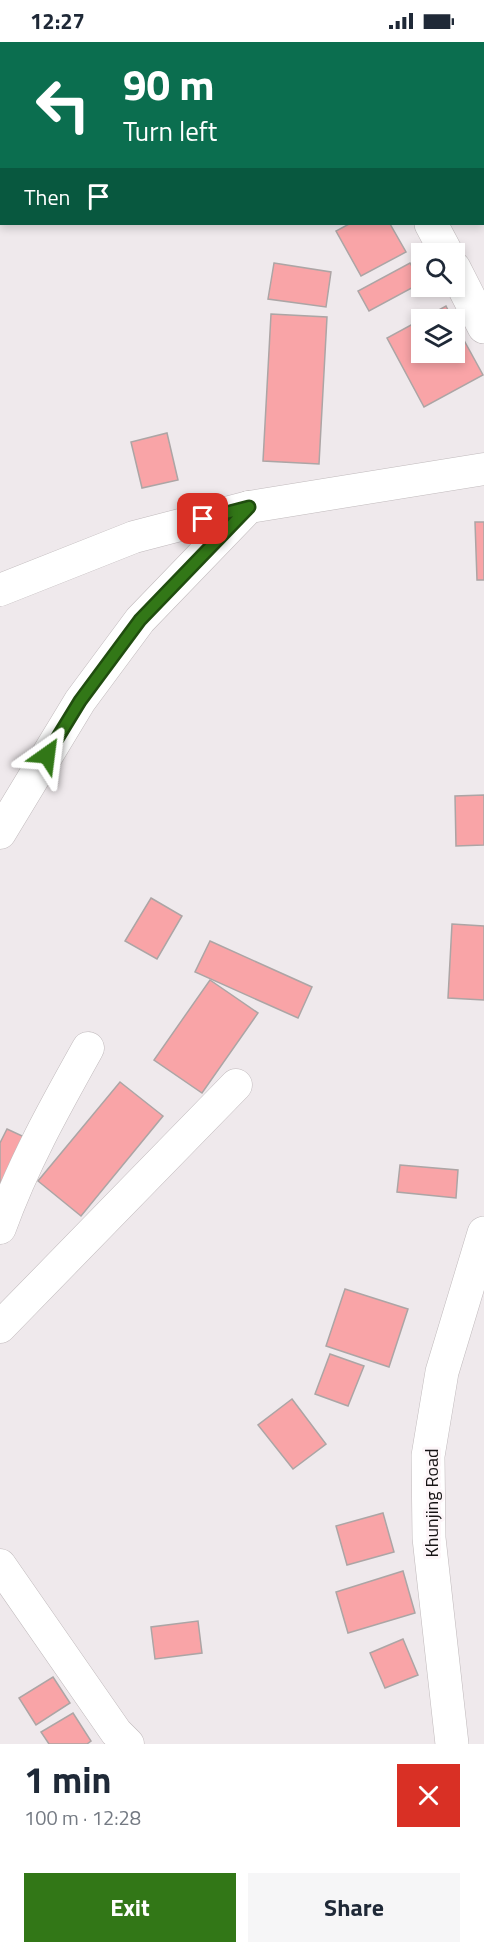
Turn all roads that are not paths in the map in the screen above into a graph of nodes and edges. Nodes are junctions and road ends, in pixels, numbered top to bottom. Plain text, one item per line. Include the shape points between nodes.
1 (432, 225) edge
2 (441, 243) edge
3 (465, 290) edge
4 (484, 327) edge
5 (484, 469) edge
6 (249, 507) junction
7 (0, 590) edge
8 (0, 833) edge
9 (88, 1048) dead end
10 (236, 1085) dead end
11 (0, 1228) edge
12 (484, 1233) edge
13 (0, 1327) edge
14 (0, 1565) edge
15 (128, 1744) edge
16 (452, 1744) edge

1 - 2 main road
3 - 4 main road
5 - 6 street
6 - 7 street via 134,537
6 - 8 street via 140,620 80,701
9 - 11 street via 44,1126
10 - 13 street
12 - 16 main road, Khunjing Road via 442,1372 428,1456 429,1538
14 - 15 street

